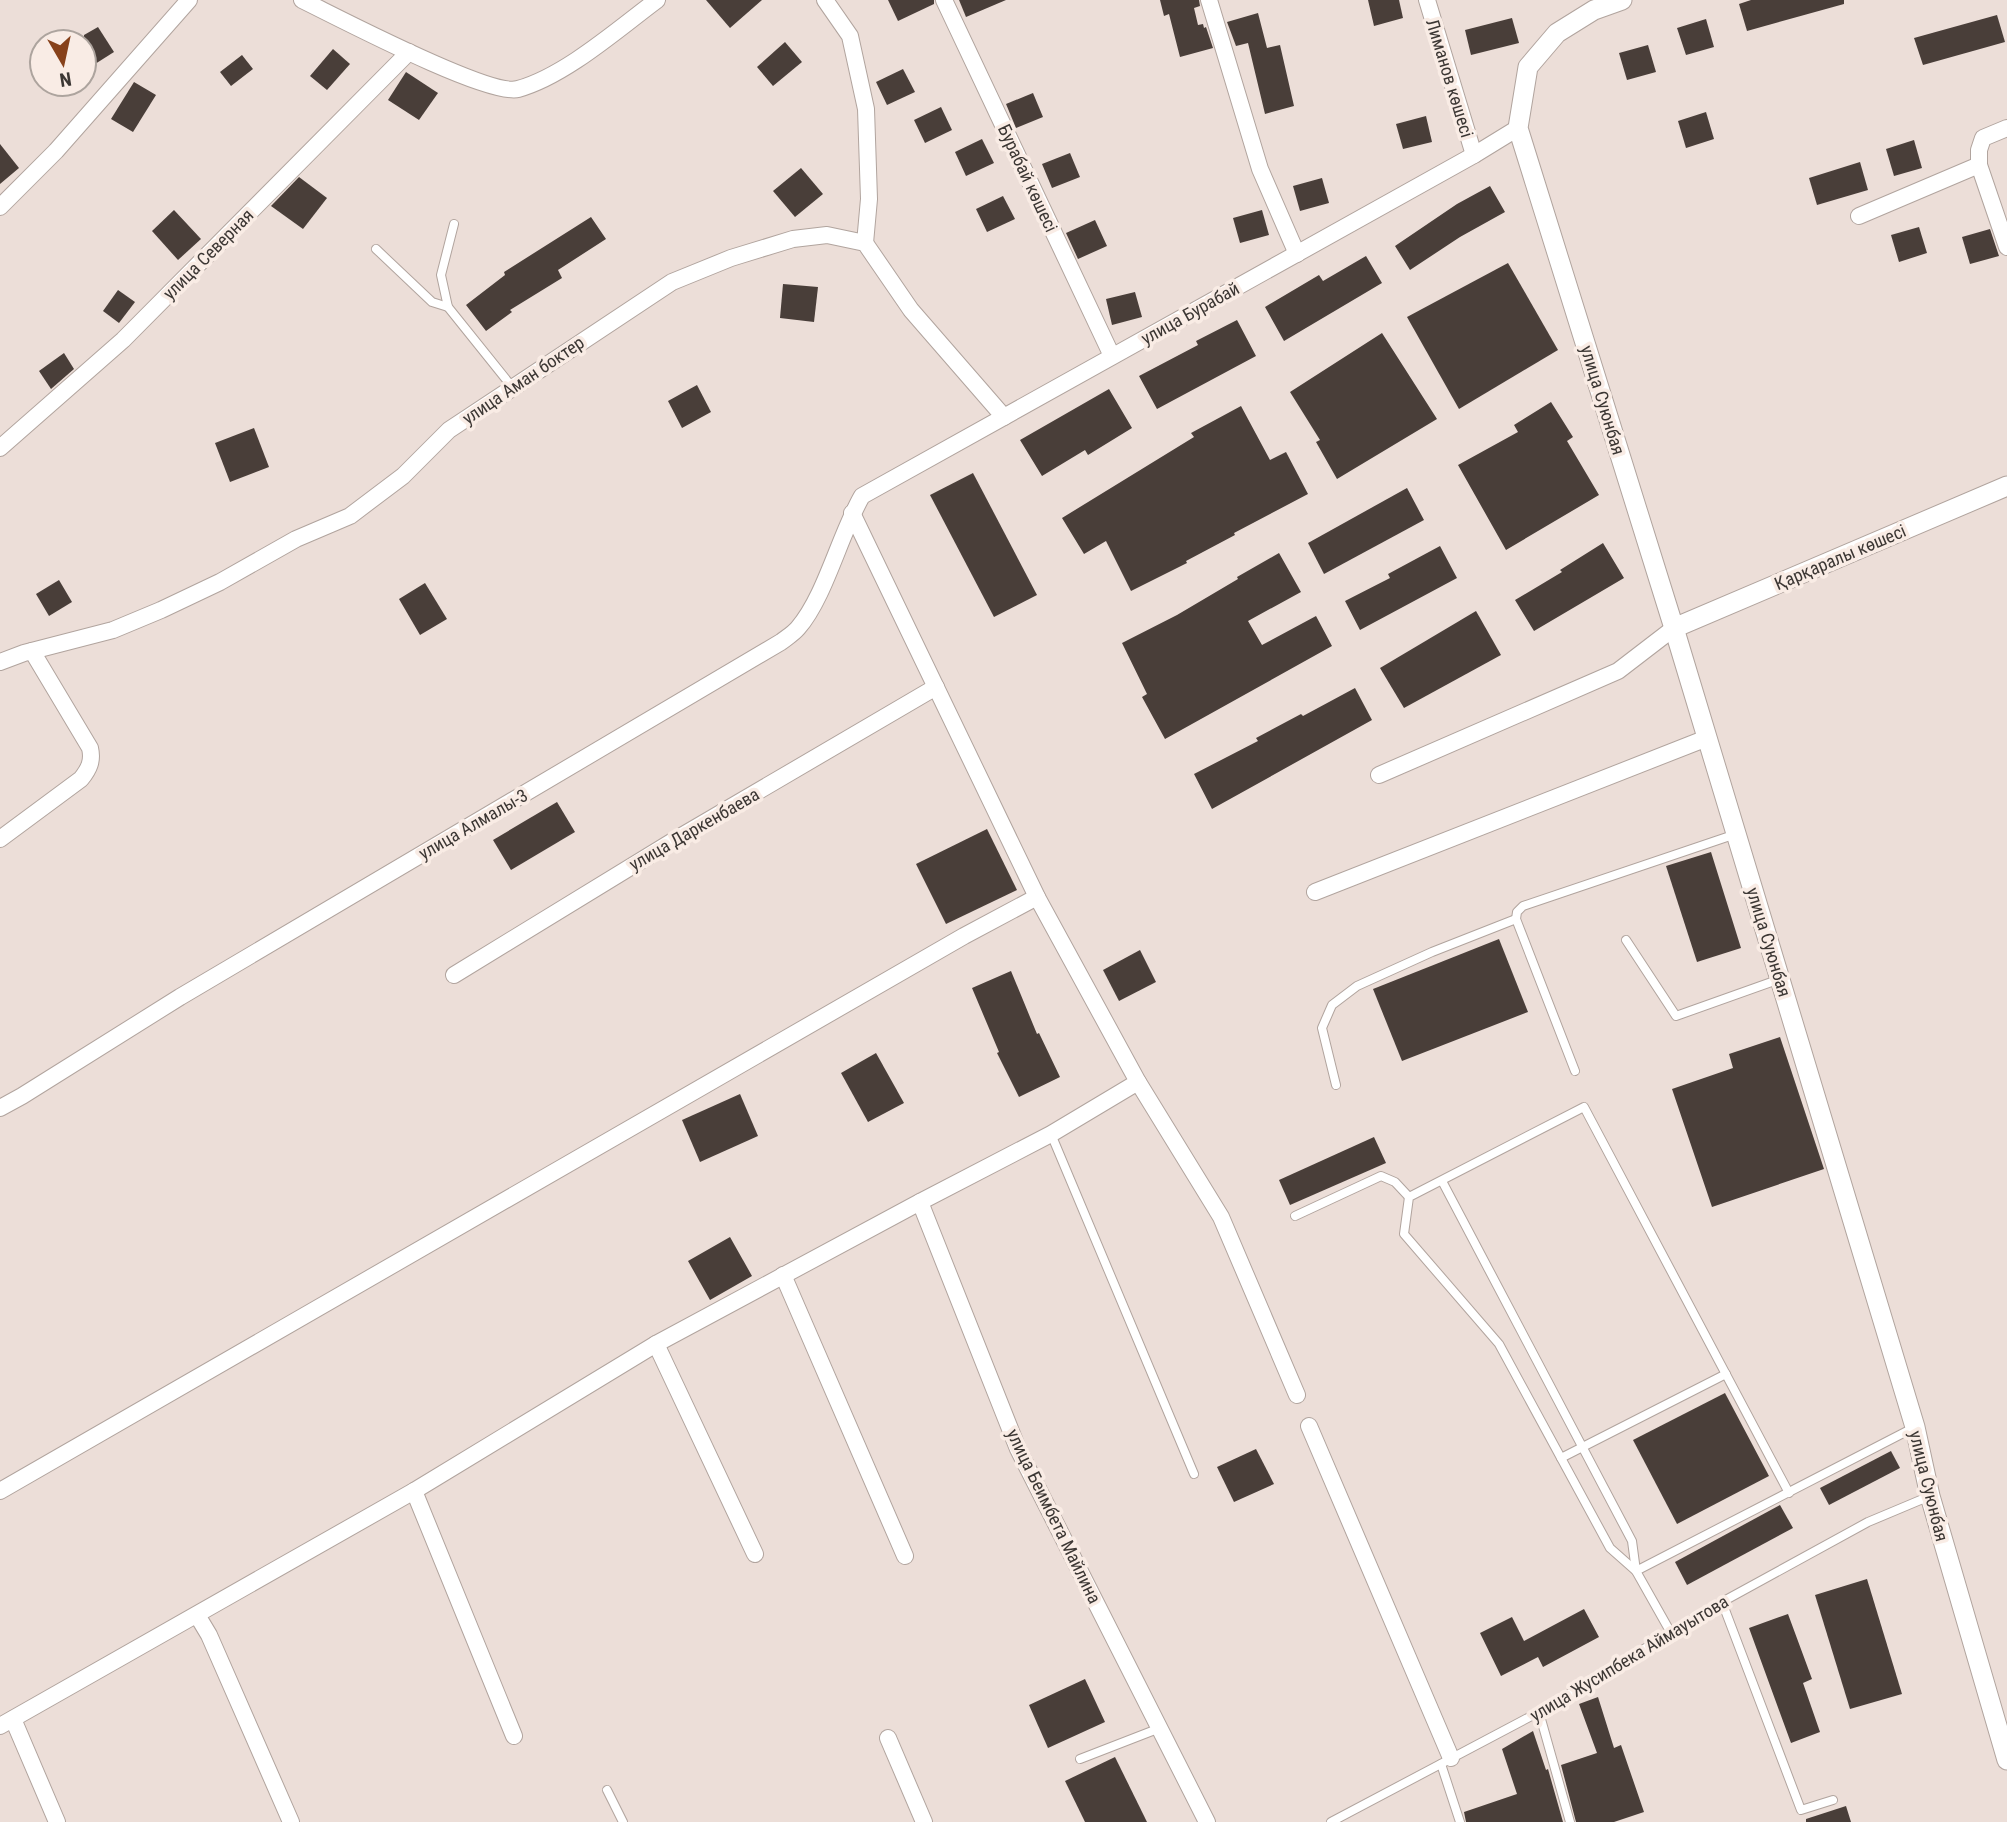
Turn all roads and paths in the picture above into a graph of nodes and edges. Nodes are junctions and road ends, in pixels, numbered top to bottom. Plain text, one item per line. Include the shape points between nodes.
1 (188, 0) edge
2 (302, 0) edge
3 (657, 0) edge
4 (825, 0) edge
5 (944, 0) edge
6 (1209, 0) edge
7 (1427, 0) edge
8 (1622, 0) edge
9 (1592, 5) edge
10 (409, 52) junction
11 (1518, 128) junction
12 (2007, 128) edge
13 (1474, 155) junction
14 (1979, 165) junction
15 (0, 208) edge
16 (1859, 216) dead end
17 (454, 223) dead end
18 (865, 243) junction
19 (2007, 247) edge
20 (376, 249) dead end
21 (1297, 254) junction
22 (448, 307) junction
23 (1112, 356) junction
24 (513, 388) junction
25 (1004, 416) junction
26 (0, 448) edge
27 (2007, 486) edge
28 (862, 496) joint
29 (852, 513) junction
30 (1674, 628) junction
31 (32, 651) junction
32 (0, 662) edge
33 (936, 687) junction
34 (1707, 738) junction
35 (1379, 775) dead end
36 (1736, 834) junction
37 (0, 839) edge
38 (1315, 892) dead end
39 (1037, 897) junction
40 (1516, 919) junction
41 (1626, 940) dead end
42 (454, 975) dead end
43 (1780, 979) junction
44 (1575, 1071) dead end
45 (1138, 1082) junction
46 (1336, 1085) dead end
47 (0, 1108) edge
48 (1052, 1134) junction
49 (1441, 1181) junction
50 (1409, 1197) junction
51 (920, 1202) junction
52 (1295, 1216) dead end
53 (783, 1275) junction
54 (656, 1344) junction
55 (1726, 1374) junction
56 (1297, 1395) dead end
57 (1309, 1426) dead end
58 (1915, 1427) junction
59 (1582, 1448) junction
60 (1561, 1458) junction
61 (1194, 1474) dead end
62 (0, 1491) edge
63 (414, 1491) junction
64 (1789, 1493) junction
65 (1930, 1496) junction
66 (755, 1554) dead end
67 (905, 1556) dead end
68 (1636, 1571) junction
69 (1722, 1602) junction
70 (197, 1615) junction
71 (1671, 1633) junction
72 (1539, 1712) junction
73 (6, 1722) edge
74 (1160, 1728) junction
75 (514, 1736) dead end
76 (888, 1738) dead end
77 (1080, 1759) dead end
78 (2007, 1760) edge
79 (1446, 1761) junction
80 (607, 1790) dead end
81 (1833, 1800) dead end
82 (57, 1822) edge
83 (291, 1822) edge
84 (623, 1822) edge
85 (924, 1822) edge
86 (1207, 1822) edge
87 (1331, 1822) edge
88 (1460, 1822) edge
89 (1570, 1822) edge

1 - 15 street
2 - 10 street
3 - 10 street via 555,73 515,90 467,78
4 - 18 street via 850,36 866,108 869,199
5 - 23 street, Бурабай көшесі
6 - 21 street via 1260,169
7 - 13 street, Лиманов көшесі
8 - 9 street
9 - 11 street via 1557,33 1528,67
10 - 26 street, улица Северная via 123,340
11 - 13 street, улица Бурабай
11 - 30 street, улица Суюнбая
12 - 14 street via 1983,138
13 - 21 street, улица Бурабай
14 - 16 street
14 - 19 street
17 - 22 lane via 441,275
18 - 24 street, улица Аман боктер via 827,235 793,239 704,268 672,282
18 - 25 street via 911,310
20 - 22 lane via 432,302
21 - 23 street, улица Бурабай
22 - 24 lane
23 - 25 street, улица Бурабай
24 - 31 street, улица Аман боктер via 449,430 403,476 350,516 161,610 113,630
25 - 28 street, улица Бурабай
27 - 30 street, Қарқаралы көшесі
28 - 29 street, улица Алмалы-3
29 - 33 street
29 - 47 street, улица Алмалы-3 via 813,604 797,629 780,642
30 - 34 street, улица Суюнбая
30 - 35 street via 1618,671
31 - 32 street, улица Аман боктер
31 - 37 street via 90,748 92,759 81,779
33 - 39 street
33 - 42 street, улица Даркенбаева
34 - 36 street, улица Суюнбая
34 - 38 street
36 - 40 lane via 1523,906
36 - 43 street, улица Суюнбая
39 - 45 street
39 - 62 street
40 - 44 lane
40 - 46 lane via 1357,986 1332,1005 1322,1028
41 - 43 lane via 1676,1016
43 - 58 street, улица Суюнбая
45 - 48 street
45 - 56 street via 1221,1217
48 - 51 street
48 - 61 lane
49 - 50 lane
49 - 55 lane via 1584,1107
49 - 59 lane
50 - 52 lane via 1395,1182 1381,1176
50 - 60 lane via 1404,1234 1499,1344
51 - 53 street
51 - 74 street, улица Беимбета Майлина via 1018,1449
53 - 54 street
53 - 67 street
54 - 63 street
54 - 66 street
55 - 59 lane
55 - 64 lane
57 - 79 street
58 - 64 lane
58 - 65 street, улица Суюнбая
59 - 60 lane
59 - 68 lane via 1632,1541
60 - 68 lane via 1610,1548
63 - 70 street
63 - 75 street
64 - 68 lane
65 - 69 lane, улица Жусипбека Аймауытова via 1868,1522
65 - 78 street, улица Суюнбая
68 - 71 lane
69 - 71 lane, улица Жусипбека Аймауытова
69 - 81 lane via 1801,1810
70 - 73 street
70 - 83 street
71 - 72 lane, улица Жусипбека Аймауытова
72 - 79 lane, улица Жусипбека Аймауытова
72 - 89 lane
73 - 82 street
74 - 77 lane
74 - 86 street, улица Беимбета Майлина
76 - 85 street
79 - 87 lane, улица Жусипбека Аймауытова
79 - 88 lane
80 - 84 lane

